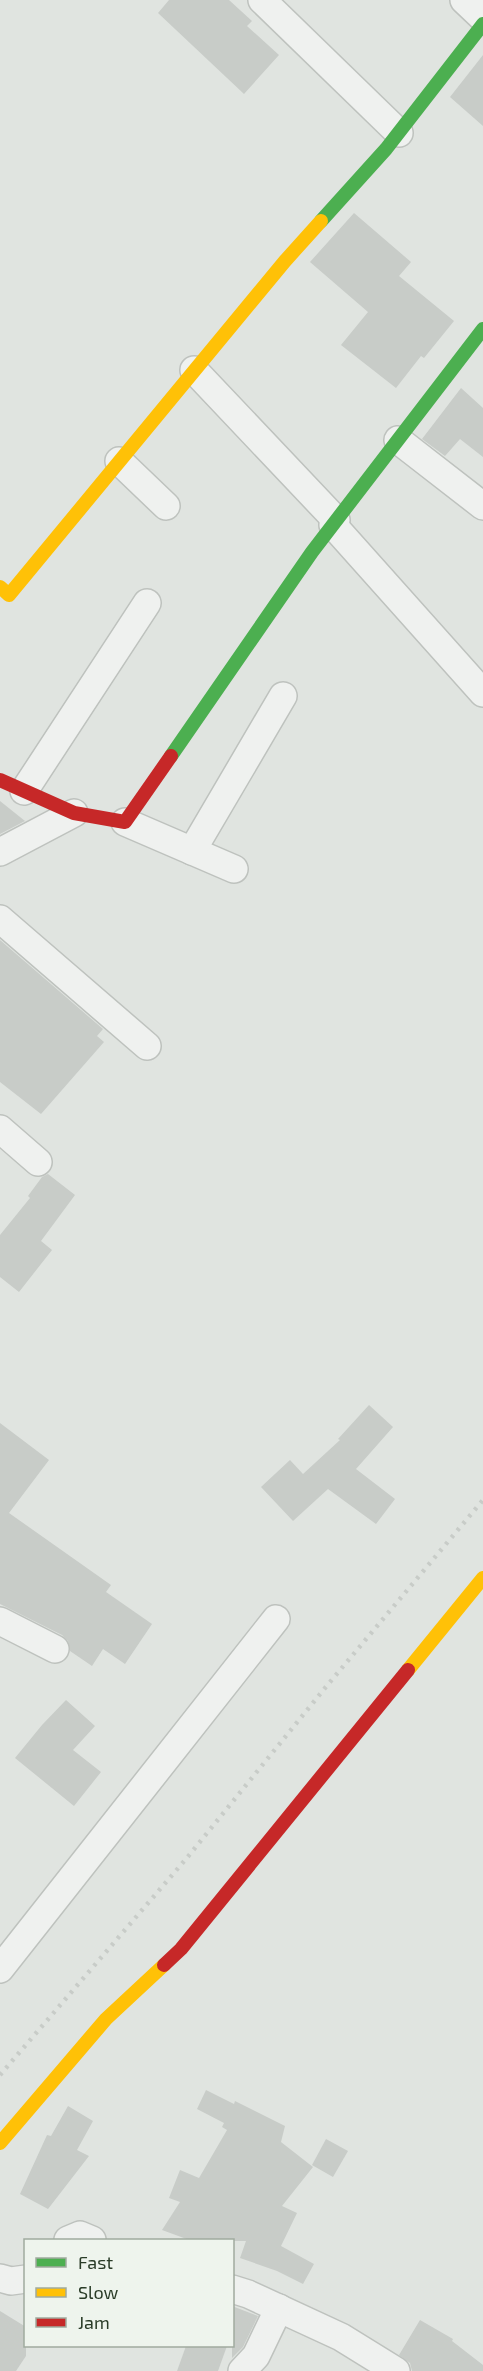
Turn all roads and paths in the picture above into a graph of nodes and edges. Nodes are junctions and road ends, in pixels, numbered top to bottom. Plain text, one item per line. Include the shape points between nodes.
1 (262, 0) edge
2 (464, 0) edge
3 (483, 18) edge
4 (483, 24) edge
5 (399, 133) junction
6 (483, 329) edge
7 (194, 370) junction
8 (398, 440) junction
9 (119, 461) junction
10 (165, 506) dead end
11 (483, 506) edge
12 (335, 522) junction
13 (3, 595) edge
14 (147, 603) dead end
15 (483, 693) edge
16 (283, 696) dead end
17 (12, 786) edge
18 (74, 813) junction
19 (125, 822) junction
20 (192, 850) junction
21 (0, 852) edge
22 (234, 869) dead end
23 (0, 919) edge
24 (147, 1046) dead end
25 (0, 1129) edge
26 (38, 1162) dead end
27 (483, 1578) edge
28 (276, 1619) dead end
29 (0, 1621) edge
30 (56, 1649) dead end
31 (0, 1969) edge
32 (0, 2143) edge
33 (72, 2239) edge
34 (88, 2239) edge
35 (0, 2278) edge
36 (24, 2279) edge
37 (234, 2290) edge
38 (279, 2308) junction
39 (242, 2371) edge
40 (396, 2371) edge

1 - 5 street
2 - 3 street
4 - 5 street
5 - 7 street
6 - 8 street
7 - 9 street
7 - 12 street
8 - 11 street
8 - 12 street
9 - 10 street
9 - 13 street
12 - 15 street
12 - 19 street
14 - 17 street
16 - 20 street
17 - 18 street
18 - 19 street
18 - 21 street
19 - 20 street
20 - 22 street
23 - 24 street
25 - 26 street
27 - 32 street via 181,1949 106,2019
28 - 31 street
29 - 30 street
33 - 34 street via 80,2235
35 - 36 street
37 - 38 street
38 - 39 street via 256,2356
38 - 40 street via 341,2337

